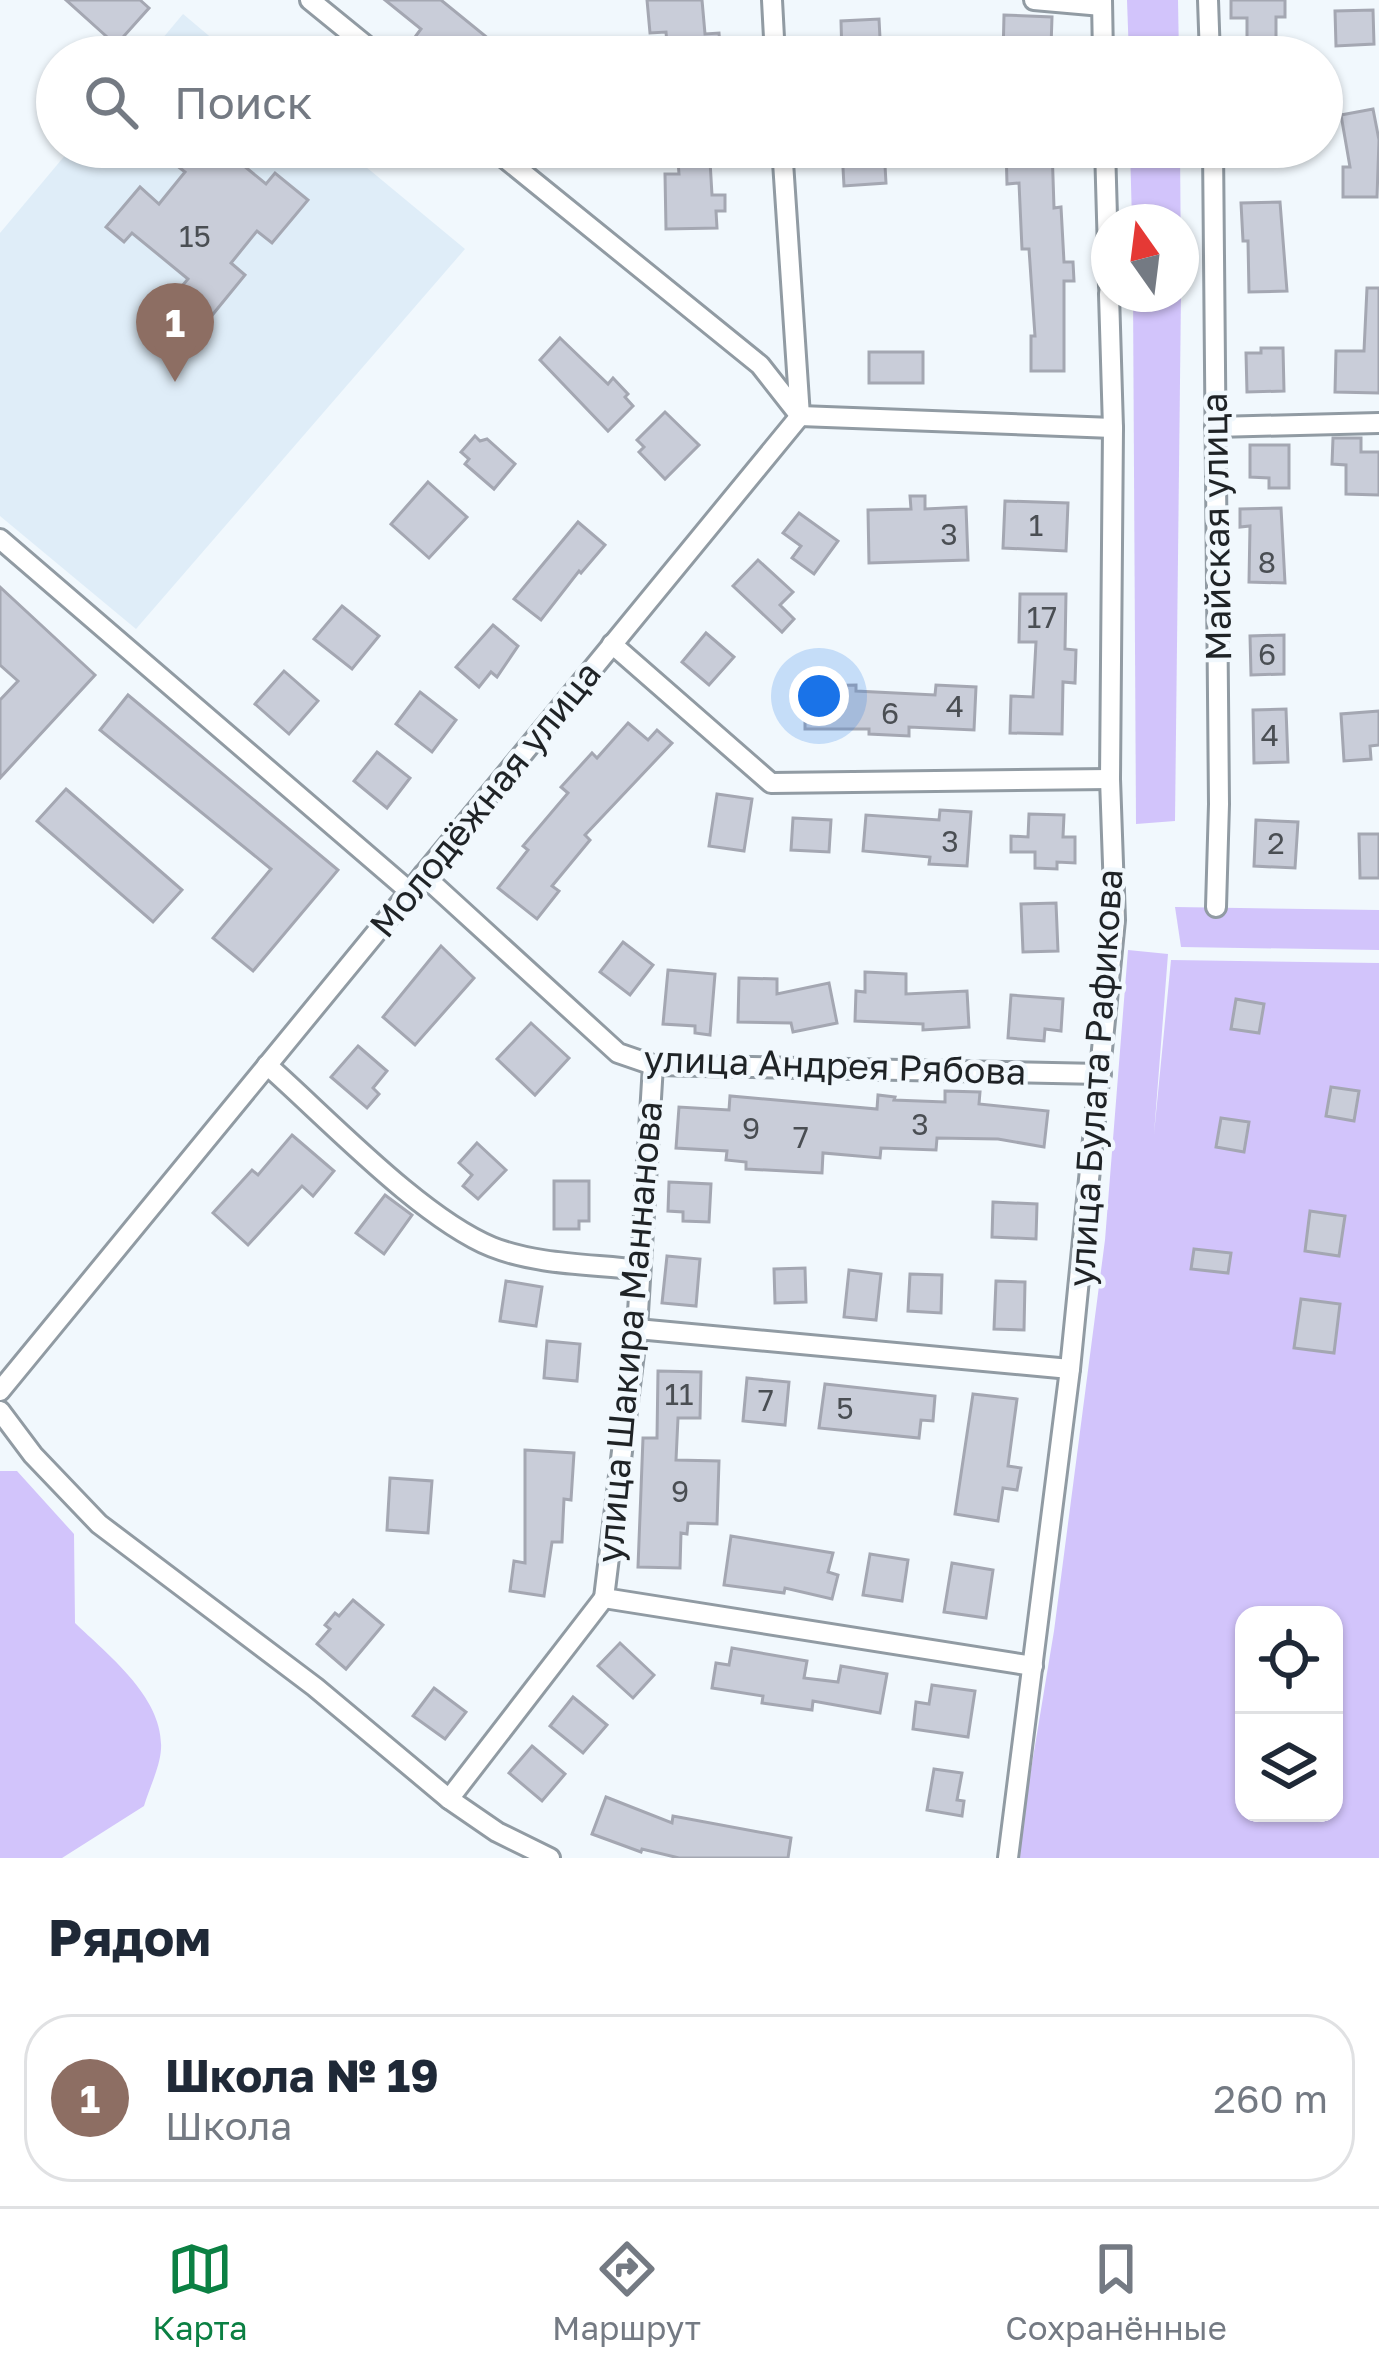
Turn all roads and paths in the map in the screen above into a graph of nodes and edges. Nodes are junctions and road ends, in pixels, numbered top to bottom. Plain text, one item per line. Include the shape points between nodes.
1 (310, 0) edge
2 (772, 0) edge
3 (1034, 0) edge
4 (1208, 0) edge
5 (1102, 3) edge
6 (354, 36) edge
7 (775, 36) edge
8 (1103, 36) edge
9 (1209, 36) edge
10 (517, 168) edge
11 (783, 168) edge
12 (1106, 168) edge
13 (1213, 168) edge
14 (1107, 204) edge
15 (1110, 312) edge
16 (800, 416) junction
17 (1379, 423) edge
18 (1215, 427) junction
19 (1113, 428) junction
20 (0, 539) edge
21 (612, 644) junction
22 (1110, 779) junction
23 (423, 875) junction
24 (409, 891) junction
25 (1216, 908) dead end
26 (267, 1065) junction
27 (653, 1065) junction
28 (1101, 1075) junction
29 (640, 1270) junction
30 (637, 1329) junction
31 (1070, 1369) junction
32 (0, 1391) edge
33 (0, 1411) edge
34 (604, 1598) junction
35 (1033, 1666) junction
36 (449, 1799) junction
37 (550, 1858) edge
38 (1008, 1858) edge

1 - 6 street
2 - 7 street
3 - 5 street
4 - 9 street
5 - 8 street
10 - 16 street via 760,365
11 - 16 street
12 - 14 street, улица Булата Рафикова
13 - 18 street, Майская улица
15 - 19 street, улица Булата Рафикова
16 - 19 street
16 - 21 street, Молодёжная улица
17 - 18 street
18 - 25 street, Майская улица
19 - 22 street, улица Булата Рафикова
20 - 24 street
21 - 22 street via 771,783
21 - 23 street, Молодёжная улица
22 - 28 street, улица Булата Рафикова via 1115,920
23 - 24 street, Молодёжная улица
23 - 27 street, улица Андрея Рябова via 618,1053
24 - 26 street, Молодёжная улица
26 - 29 street via 442,1219 493,1247
26 - 32 street, Молодёжная улица
27 - 28 street, улица Андрея Рябова
27 - 29 street, улица Шакира Маннанова
28 - 31 street, улица Булата Рафикова
29 - 30 street, улица Шакира Маннанова
30 - 31 street
30 - 34 street, улица Шакира Маннанова
31 - 35 street, улица Булата Рафикова
33 - 36 street via 99,1524
34 - 35 street, улица Шакира Маннанова
34 - 36 street
35 - 38 street, улица Булата Рафикова
36 - 37 street

